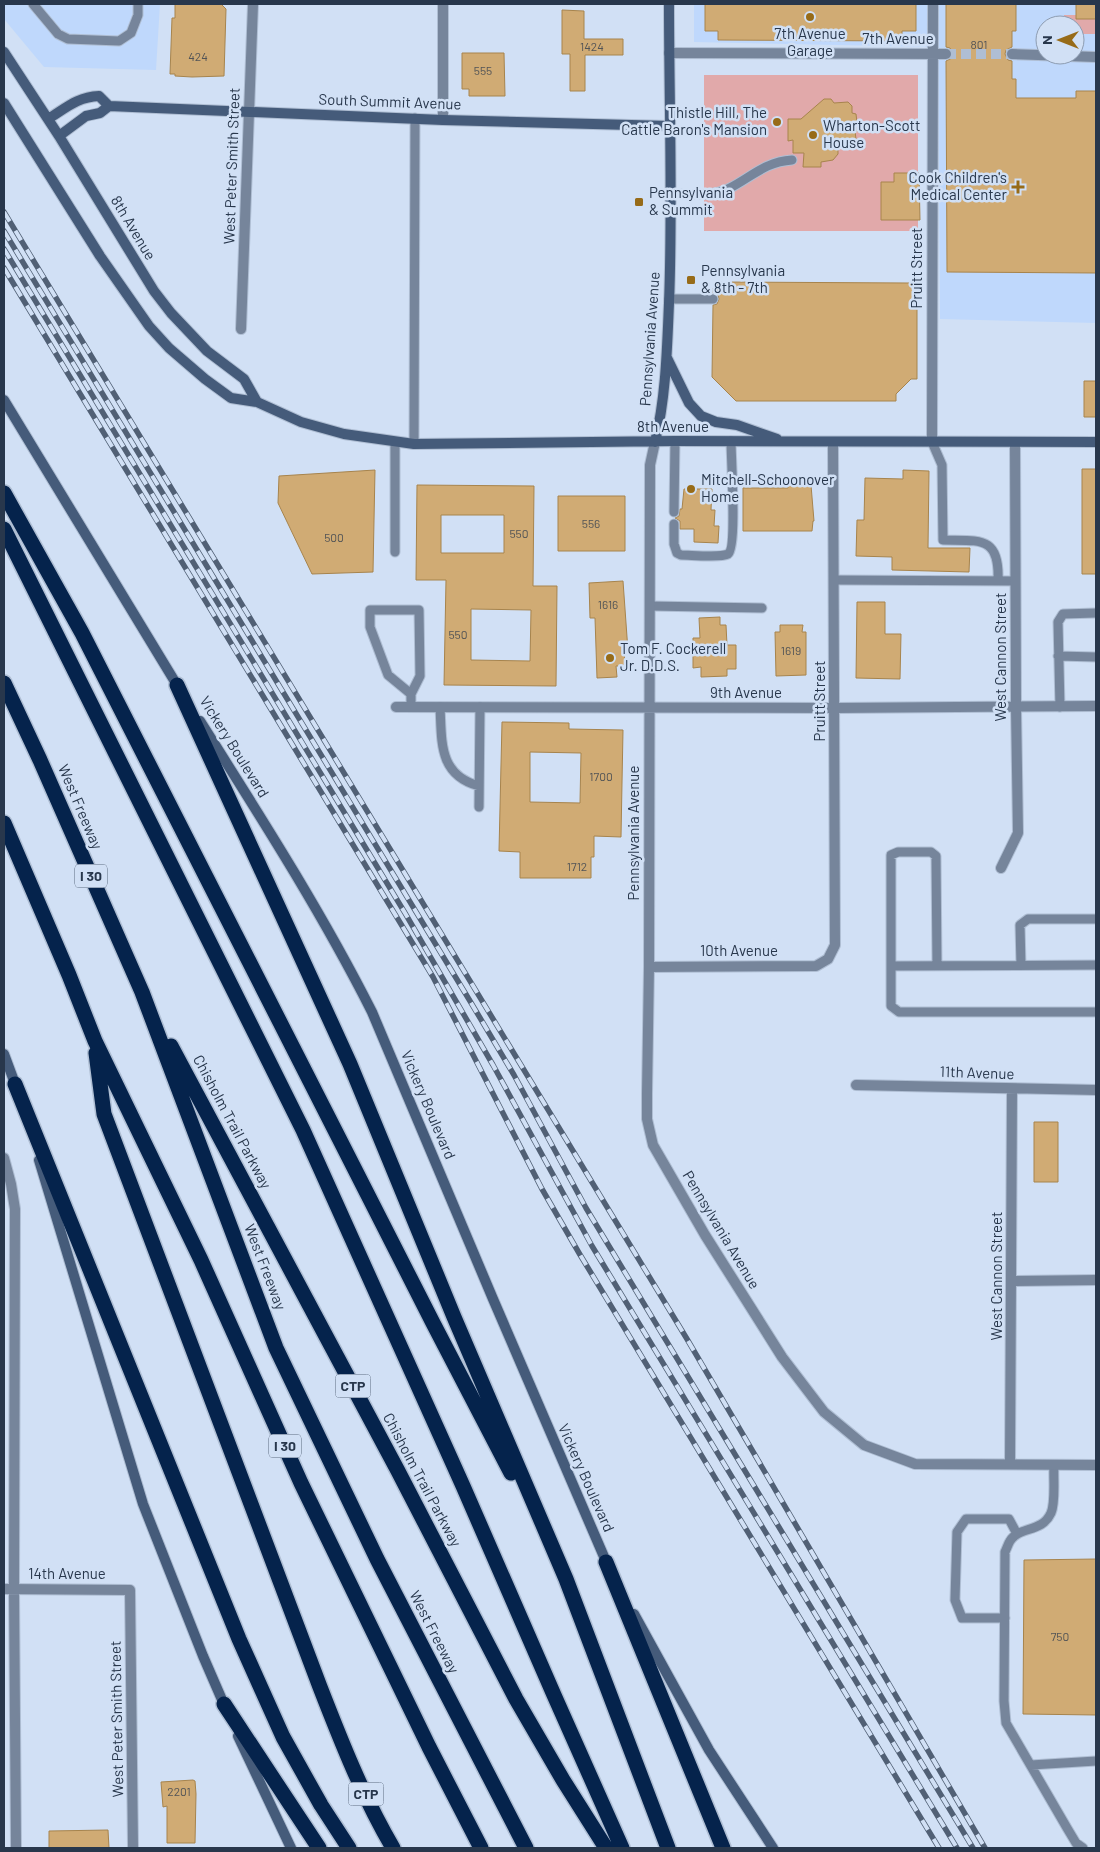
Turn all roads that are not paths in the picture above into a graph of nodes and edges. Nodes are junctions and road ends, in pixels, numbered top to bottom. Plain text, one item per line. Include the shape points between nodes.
1 (33, 4) edge
2 (138, 4) edge
3 (253, 4) edge
4 (443, 4) edge
5 (669, 4) edge
6 (933, 4) edge
7 (4, 52) edge
8 (669, 53) junction
9 (932, 54) junction
10 (946, 54) tunnel mouth
11 (1012, 54) tunnel mouth
12 (1096, 57) edge
13 (4, 103) edge
14 (109, 106) junction
15 (249, 112) junction
16 (416, 118) junction
17 (48, 119) junction
18 (443, 120) junction
19 (670, 126) junction
20 (59, 136) junction
21 (792, 160) dead end
22 (670, 194) junction
23 (669, 299) junction
24 (713, 299) dead end
25 (241, 329) dead end
26 (666, 357) junction
27 (4, 400) edge
28 (257, 402) junction
29 (674, 441) junction
30 (731, 441) junction
31 (785, 441) junction
32 (395, 442) junction
33 (655, 442) junction
34 (833, 442) junction
35 (932, 442) junction
36 (1015, 442) junction
37 (1096, 442) edge
38 (414, 444) junction
39 (4, 493) edge
40 (674, 512) dead end
41 (674, 524) dead end
42 (4, 529) edge
43 (395, 552) dead end
44 (834, 580) junction
45 (998, 581) junction
46 (1015, 581) junction
47 (650, 606) junction
48 (762, 608) dead end
49 (1096, 614) edge
50 (1058, 656) junction
51 (1096, 657) edge
52 (4, 683) edge
53 (177, 685) junction
54 (411, 694) junction
55 (411, 706) junction
56 (1096, 706) edge
57 (396, 707) dead end
58 (440, 707) junction
59 (480, 707) junction
60 (650, 707) junction
61 (1016, 707) junction
62 (1060, 707) junction
63 (835, 708) junction
64 (479, 786) junction
65 (479, 807) dead end
66 (4, 824) edge
67 (1001, 868) dead end
68 (1096, 919) edge
69 (828, 959) joint
70 (937, 965) junction
71 (1096, 965) edge
72 (891, 966) junction
73 (1021, 966) junction
74 (649, 967) junction
75 (142, 992) junction
76 (1096, 1012) edge
77 (95, 1041) junction
78 (4, 1054) edge
79 (16, 1084) junction
80 (856, 1085) dead end
81 (1012, 1089) junction
82 (1096, 1090) edge
83 (4, 1158) edge
84 (1096, 1280) edge
85 (1012, 1281) junction
86 (1010, 1464) junction
87 (1054, 1465) junction
88 (1096, 1465) edge
89 (1018, 1534) junction
90 (606, 1562) junction
91 (566, 1579) junction
92 (9, 1589) edge
93 (130, 1590) joint
94 (1005, 1618) junction
95 (224, 1704) junction
96 (1096, 1761) edge
97 (1031, 1765) junction
98 (16, 1848) edge
99 (133, 1848) edge
100 (291, 1848) edge
101 (319, 1848) edge
102 (349, 1848) edge
103 (393, 1848) edge
104 (481, 1848) edge
105 (526, 1848) edge
106 (606, 1848) edge
107 (622, 1848) edge
108 (668, 1848) edge
109 (723, 1848) edge
110 (773, 1848) edge
111 (1083, 1848) edge

1 - 2 lane via 58,34 68,39 119,41 131,33 138,15
3 - 15 street, West Peter Smith Street
4 - 18 street
5 - 8 main road, Pennsylvania Avenue
6 - 9 street, Pruitt Street
7 - 17 main road, 8th Avenue
8 - 9 street, 7th Avenue
8 - 19 main road, Pennsylvania Avenue
9 - 10 street, 7th Avenue
9 - 35 street, Pruitt Street
11 - 12 street
13 - 28 main road, 8th Avenue via 100,256 149,326 186,363 231,398
14 - 15 main road, South Summit Avenue
14 - 17 main road, South Summit Avenue via 99,96 87,96
14 - 20 main road, South Summit Avenue via 100,113 86,116
15 - 16 main road, South Summit Avenue
15 - 25 street, West Peter Smith Street
16 - 18 main road, South Summit Avenue
16 - 38 lane
17 - 20 main road, 8th Avenue
18 - 19 main road, South Summit Avenue
19 - 22 main road, Pennsylvania Avenue
20 - 28 main road, 8th Avenue via 154,291 207,350 244,379
21 - 22 lane via 766,165 728,189 715,193
22 - 23 main road, Pennsylvania Avenue
23 - 24 lane
23 - 26 main road, Pennsylvania Avenue
26 - 31 main road via 689,403 701,416
26 - 33 main road, Pennsylvania Avenue
27 - 53 main road, Vickery Boulevard
28 - 32 main road, 8th Avenue via 316,426
29 - 30 main road, 8th Avenue
29 - 33 main road, 8th Avenue
29 - 40 lane
30 - 31 main road, 8th Avenue
30 - 41 lane via 731,550 722,555 681,555 674,544
31 - 34 main road, 8th Avenue
32 - 38 main road, 8th Avenue
32 - 43 lane
33 - 38 main road, 8th Avenue
33 - 47 street, Pennsylvania Avenue via 650,465
34 - 35 main road, 8th Avenue
34 - 44 street, Pruitt Street
35 - 36 main road, 8th Avenue
35 - 45 lane via 942,465 943,540 982,541 994,550
36 - 37 main road, 8th Avenue
36 - 46 street, West Cannon Street
39 - 91 highway via 82,633
42 - 107 highway via 303,1130
44 - 45 lane
44 - 63 street, Pruitt Street
45 - 46 lane
46 - 61 street, West Cannon Street
47 - 48 lane
47 - 60 street, Pennsylvania Avenue
49 - 50 lane via 1063,614 1058,622
50 - 51 lane
50 - 62 lane
52 - 75 highway, West Freeway / I 30
53 - 90 main road, Vickery Boulevard via 286,858 350,969 393,1058
53 - 91 highway via 350,1064
54 - 54 lane via 420,676 420,610 370,610 370,626 388,674
54 - 55 lane
55 - 57 street, 9th Avenue
55 - 58 street, 9th Avenue
56 - 62 street, 9th Avenue
58 - 59 street, 9th Avenue
58 - 64 lane via 442,751 446,764 468,783
59 - 60 street, 9th Avenue
59 - 64 lane
60 - 63 street, 9th Avenue
60 - 74 street, Pennsylvania Avenue
61 - 62 street, 9th Avenue
61 - 63 street, 9th Avenue
61 - 67 street, West Cannon Street via 1018,833
63 - 69 street, Pruitt Street via 835,945
64 - 65 lane
66 - 77 highway, I 30
68 - 73 lane via 1028,919 1020,925
69 - 74 street, 10th Avenue via 816,966
70 - 72 lane
70 - 72 lane via 936,856 931,852 898,852 891,855
70 - 73 lane
71 - 73 lane
72 - 76 lane via 891,1006 899,1012
74 - 86 street, Pennsylvania Avenue via 647,1119 653,1145 704,1235 782,1357 824,1412 864,1445 915,1464
75 - 105 highway, West Freeway / I 30 via 276,1348 377,1559
75 - 106 highway, Chisholm Trail Parkway / CTP via 516,1699 562,1780
77 - 103 highway, CTP via 104,1114 340,1739
77 - 104 highway, I 30 via 201,1260 301,1483
78 - 79 main road
79 - 95 main road via 143,1504
79 - 102 highway via 239,1639 271,1712 321,1805
80 - 81 street, 11th Avenue
81 - 82 street, 11th Avenue
81 - 85 street, West Cannon Street
83 - 92 street via 15,1209
84 - 85 street
85 - 86 street, West Cannon Street
86 - 87 street, Pennsylvania Avenue
87 - 88 street, Pennsylvania Avenue
87 - 89 lane via 1052,1511 1047,1521
89 - 94 lane via 1010,1540 1005,1552
89 - 94 lane via 1009,1519 966,1519 957,1532 955,1600 962,1618
90 - 109 highway
90 - 110 main road, Vickery Boulevard via 709,1750
91 - 108 highway
92 - 93 street, 14th Avenue
92 - 98 street
93 - 99 street, West Peter Smith Street
94 - 97 lane via 1006,1723
95 - 100 main road
95 - 101 highway
96 - 97 lane
97 - 111 lane via 1076,1843

